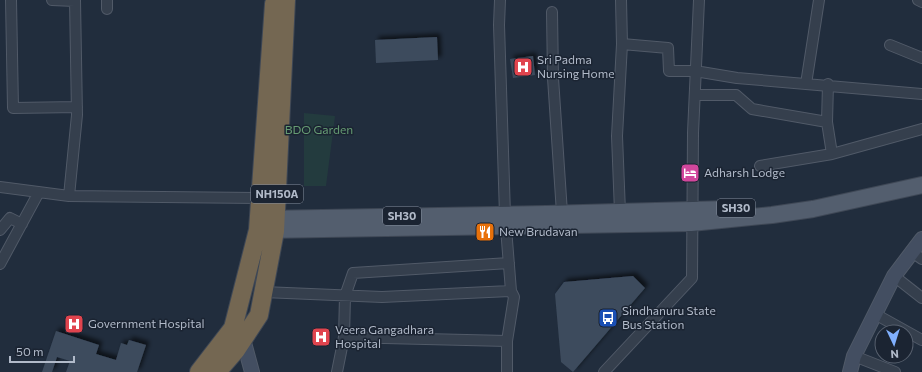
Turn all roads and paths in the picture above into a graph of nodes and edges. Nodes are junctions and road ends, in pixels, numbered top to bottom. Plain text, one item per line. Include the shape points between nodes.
1 (11, 0) edge
2 (52, 0) edge
3 (75, 0) edge
4 (274, 0) edge
5 (286, 0) edge
6 (500, 0) edge
7 (621, 0) edge
8 (699, 0) edge
9 (819, 0) edge
10 (918, 0) edge
11 (922, 2) edge
12 (552, 12) dead end
13 (622, 44) junction
14 (890, 45) dead end
15 (922, 58) edge
16 (695, 71) junction
17 (806, 84) junction
18 (828, 84) junction
19 (922, 94) edge
20 (695, 95) junction
21 (77, 107) junction
22 (827, 122) junction
23 (922, 129) edge
24 (832, 154) junction
25 (760, 166) dead end
26 (922, 174) edge
27 (922, 185) edge
28 (0, 187) edge
29 (39, 192) junction
30 (69, 196) junction
31 (269, 198) junction
32 (620, 212) junction
33 (562, 213) junction
34 (691, 217) junction
35 (506, 220) junction
36 (22, 224) junction
37 (267, 225) junction
38 (0, 230) edge
39 (922, 239) edge
40 (917, 255) edge
41 (509, 263) junction
42 (0, 264) edge
43 (894, 276) junction
44 (511, 291) junction
45 (263, 292) junction
46 (345, 296) junction
47 (922, 298) edge
48 (875, 314) junction
49 (238, 333) junction
50 (344, 337) junction
51 (922, 340) edge
52 (508, 341) junction
53 (854, 356) junction
54 (199, 372) edge
55 (217, 372) edge
56 (252, 372) edge
57 (337, 372) edge
58 (507, 372) edge
59 (604, 372) edge
60 (850, 372) edge
61 (895, 372) edge

1 - 21 street via 13,108
2 - 3 street
3 - 21 street
4 - 31 highway, NH150A
5 - 31 highway, NH150A
6 - 35 street
7 - 13 street
8 - 16 street
9 - 17 street
10 - 11 street
12 - 33 street via 553,78
13 - 16 street via 668,48 669,70
13 - 32 street via 617,136
14 - 15 street
16 - 17 street via 737,78
16 - 20 street
17 - 18 street
18 - 19 street
18 - 22 street
20 - 22 street via 736,95 752,109
20 - 34 street
21 - 30 street
22 - 24 street
23 - 24 street
24 - 25 street
26 - 34 main road, SH30 via 790,205
27 - 34 main road via 813,209 772,215
28 - 29 street
29 - 30 street
29 - 36 street
30 - 31 street
31 - 37 highway, NH150A
32 - 33 main road, SH30
32 - 34 main road, SH30
33 - 35 main road, SH30
34 - 35 main road
34 - 59 street via 692,278
35 - 37 main road, SH30
35 - 41 street
36 - 38 street via 10,218
36 - 42 street
37 - 45 highway, NH150A
37 - 49 highway, NH150A
39 - 40 street
40 - 43 street
41 - 44 street
41 - 46 street via 353,273
43 - 47 street
43 - 48 street
44 - 46 street via 382,297
44 - 52 street via 514,297
45 - 46 street
45 - 49 highway, NH150A via 259,314
46 - 50 street
48 - 51 street
48 - 53 street
49 - 54 highway, NH150A
49 - 55 highway, NH150A via 236,350
49 - 56 street
50 - 52 street
50 - 57 street
52 - 58 street
53 - 60 street
53 - 61 street

